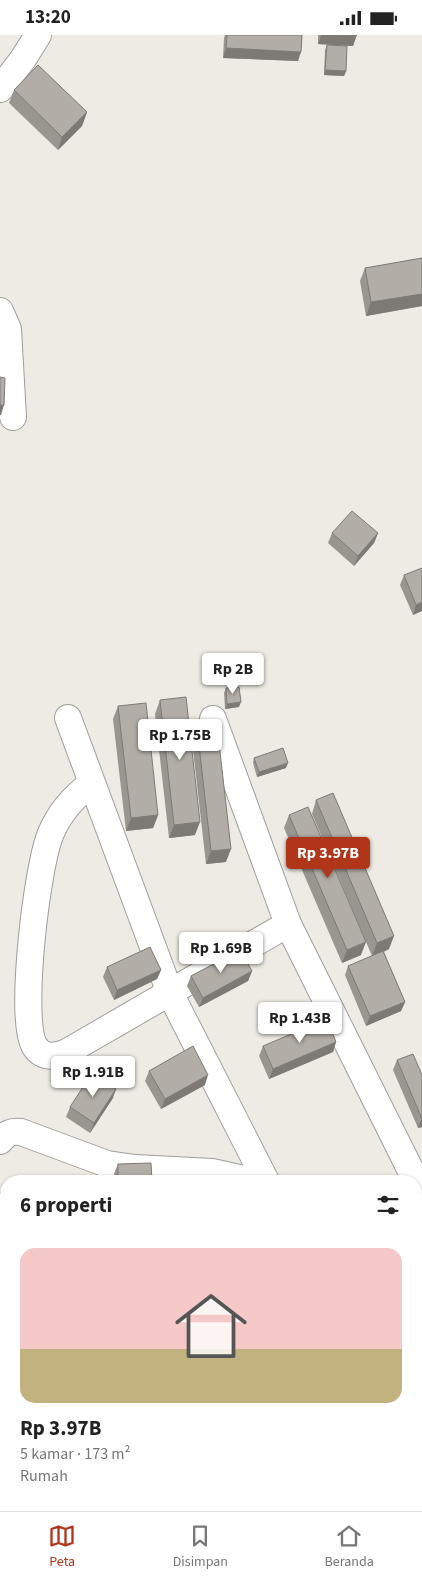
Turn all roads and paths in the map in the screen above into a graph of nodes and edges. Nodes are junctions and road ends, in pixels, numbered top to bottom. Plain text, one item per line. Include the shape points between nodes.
1 (38, 35) edge
2 (0, 89) edge
3 (0, 311) edge
4 (13, 417) dead end
5 (68, 718) dead end
6 (213, 719) dead end
7 (91, 784) junction
8 (288, 924) junction
9 (170, 993) junction
10 (4, 1134) edge
11 (226, 1175) edge
12 (263, 1175) edge
13 (413, 1175) edge

1 - 2 street
3 - 4 street via 8,329
5 - 7 street
6 - 8 street
7 - 9 street
7 - 9 street via 74,797 59,817 50,834 40,870 28,1005 34,1046 48,1057 57,1056
8 - 9 street
8 - 13 street
9 - 12 street
10 - 11 street via 21,1132 33,1135 107,1164

